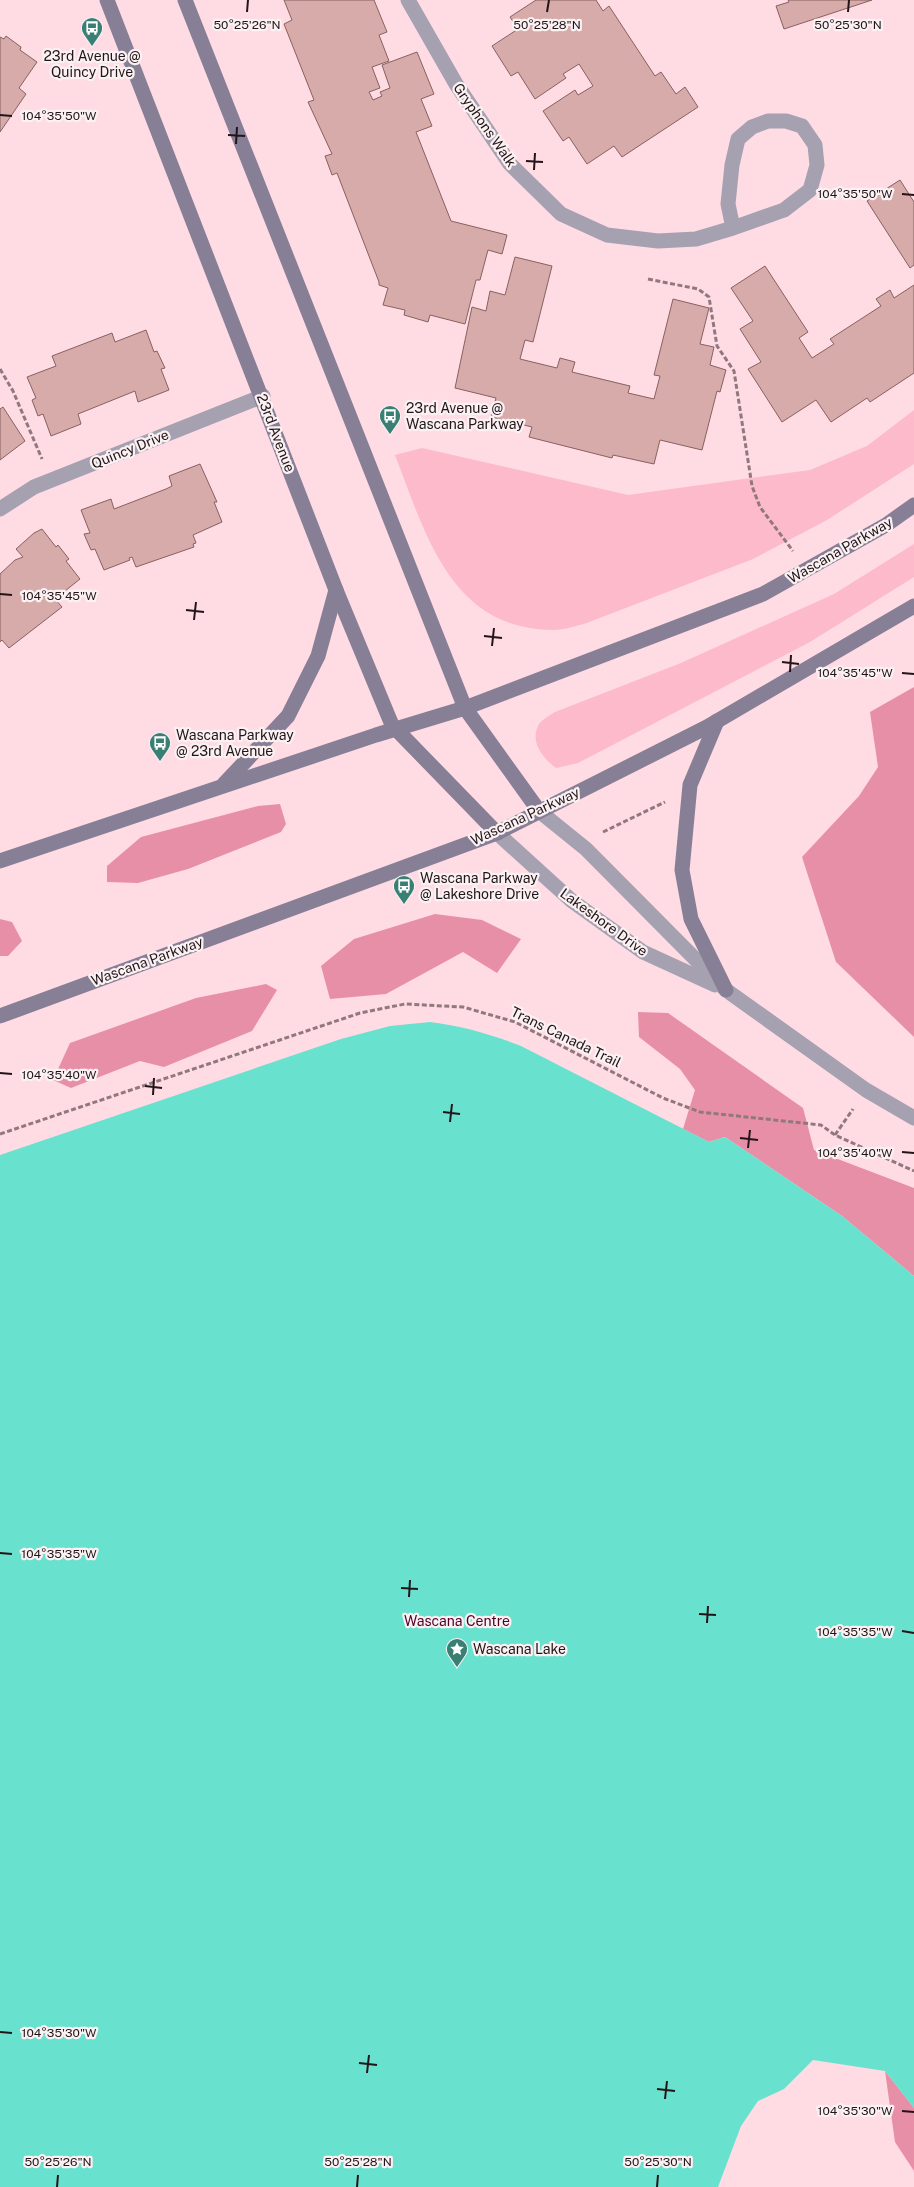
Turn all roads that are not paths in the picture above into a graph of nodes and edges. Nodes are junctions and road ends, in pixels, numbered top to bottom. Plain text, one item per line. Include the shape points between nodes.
1 (107, 0) edge
2 (185, 0) edge
3 (408, 0) edge
4 (733, 228) junction
5 (262, 396) junction
6 (914, 505) edge
7 (0, 509) edge
8 (336, 590) junction
9 (914, 606) edge
10 (465, 708) junction
11 (717, 721) junction
12 (394, 730) junction
13 (221, 786) junction
14 (539, 811) junction
15 (496, 833) junction
16 (0, 861) edge
17 (726, 990) junction
18 (0, 1016) edge
19 (914, 1118) edge

1 - 5 main road, 23rd Avenue
2 - 10 main road
3 - 4 street, Gryphons Walk via 456,84 510,164 562,214 607,235 658,242 696,239
4 - 4 street, Gryphons Walk via 784,210 810,190 817,165 816,145 802,126 786,121 768,121 752,126 738,139 728,204
5 - 7 street, Quincy Drive via 34,487
5 - 8 main road, 23rd Avenue
6 - 10 main road, Wascana Parkway via 886,525 763,594
8 - 12 main road, 23rd Avenue
8 - 13 main road via 318,656 288,716
9 - 11 main road, Wascana Parkway
10 - 12 main road, Wascana Parkway
10 - 14 main road
11 - 14 main road, Wascana Parkway
11 - 17 main road via 690,785 682,870 691,919
12 - 13 main road, Wascana Parkway
12 - 15 main road, 23rd Avenue
13 - 16 main road, Wascana Parkway
14 - 15 main road, Wascana Parkway
14 - 17 street, Lakeshore Drive via 586,849
15 - 17 street, Lakeshore Drive via 572,901 643,952
15 - 18 main road, Wascana Parkway
17 - 19 street, Lakeshore Drive via 866,1090

